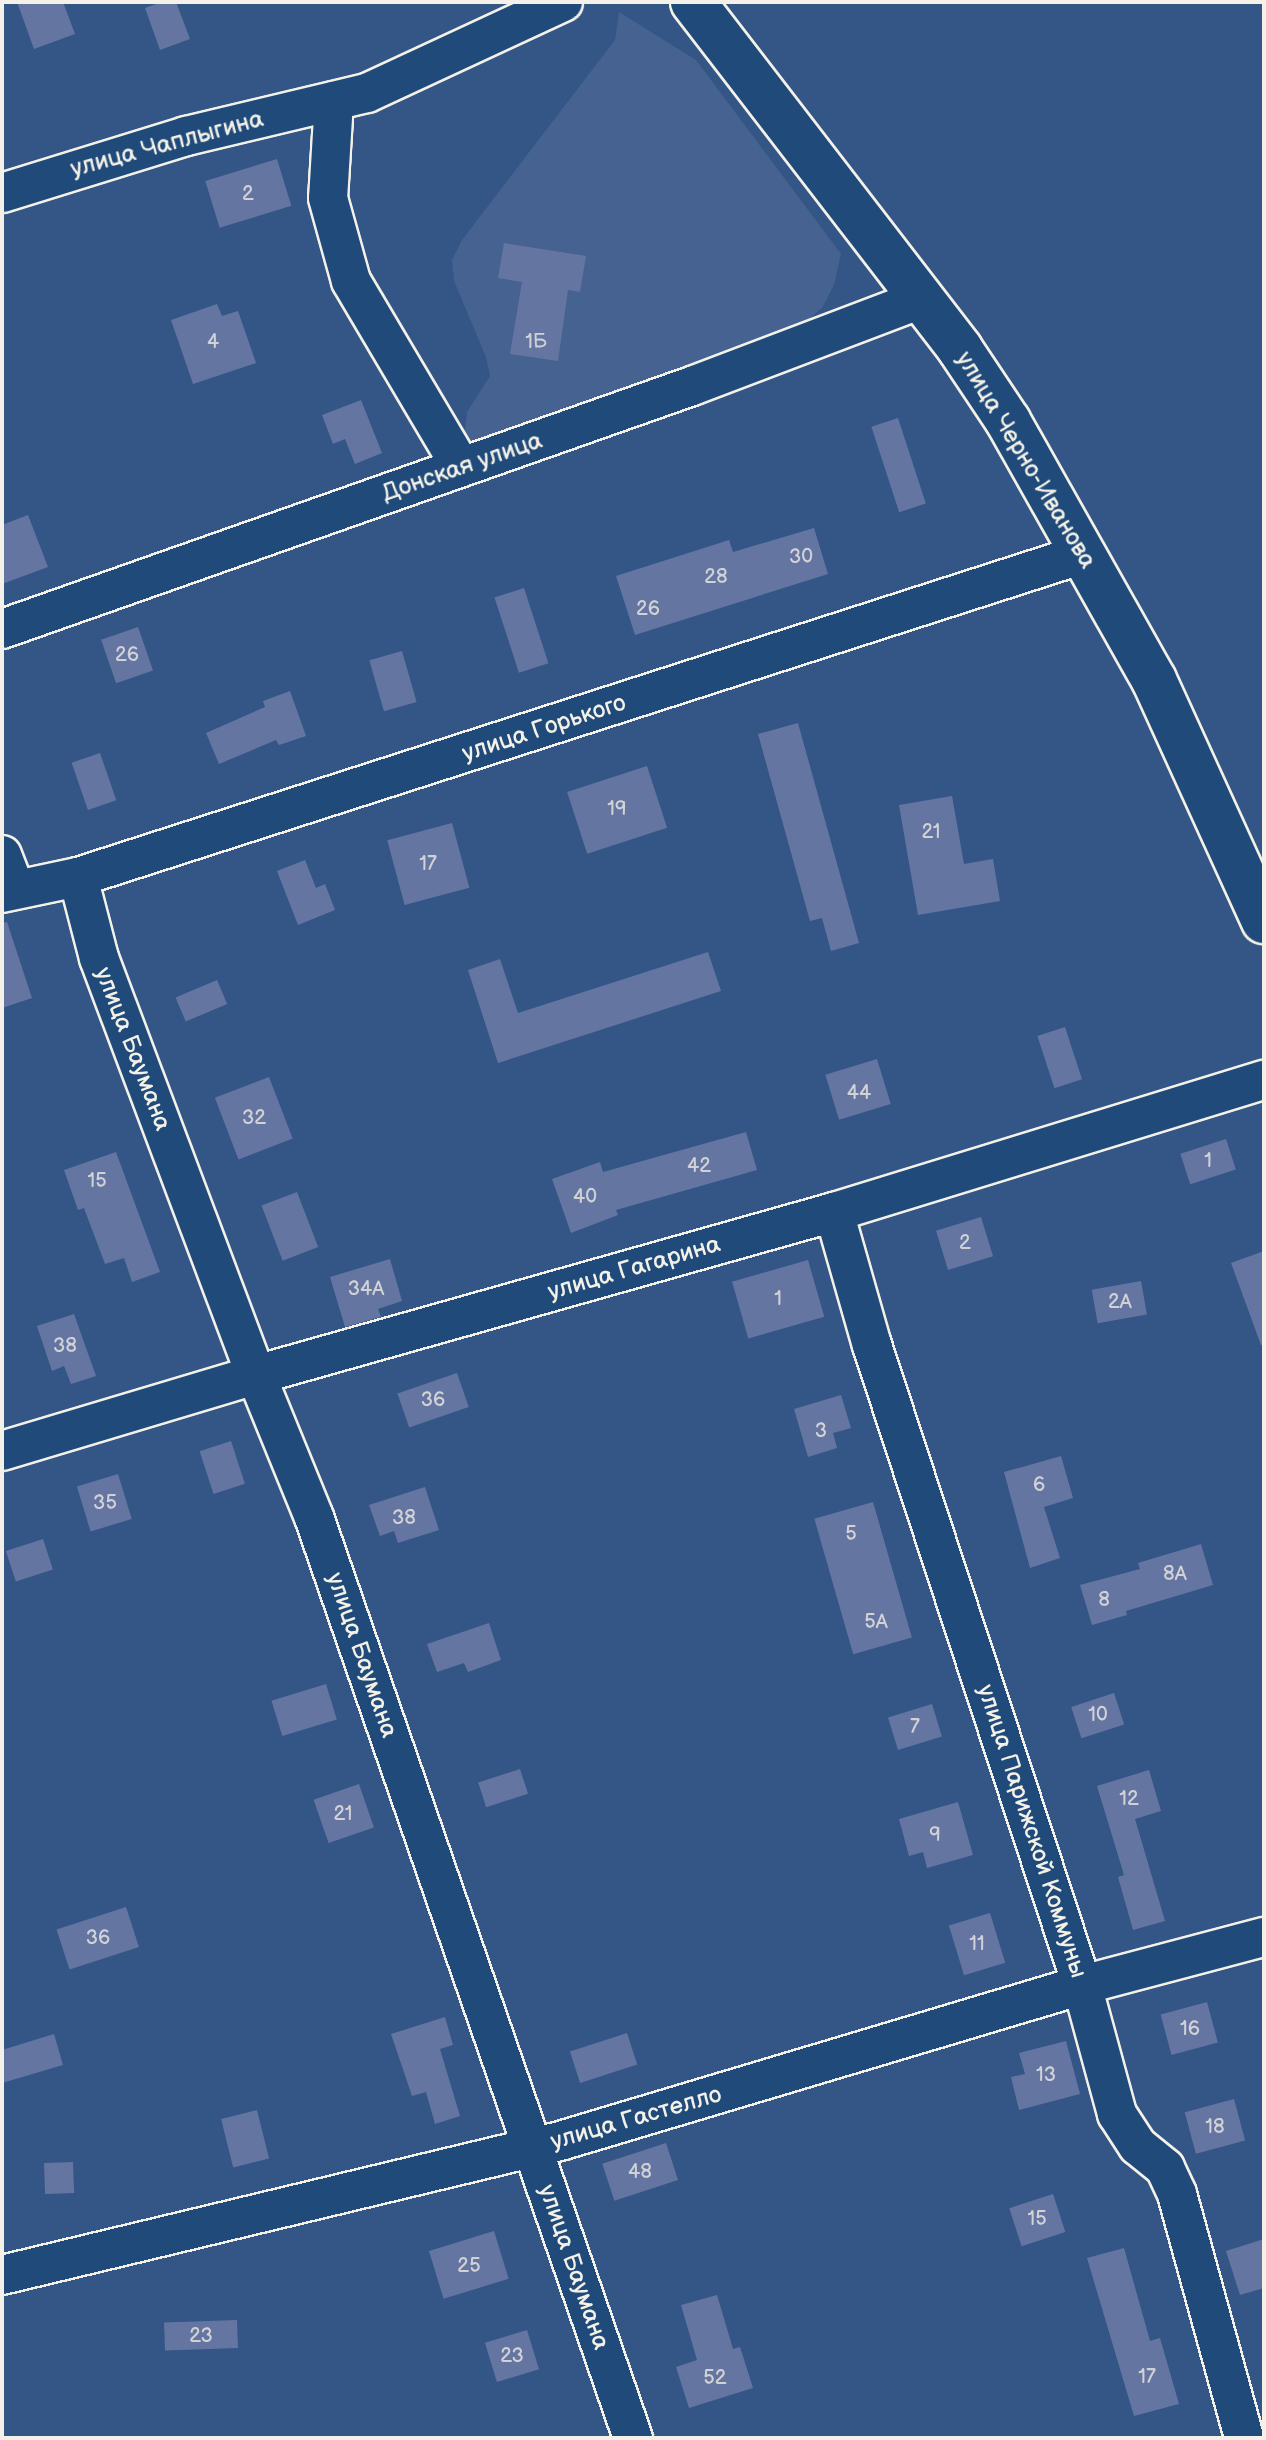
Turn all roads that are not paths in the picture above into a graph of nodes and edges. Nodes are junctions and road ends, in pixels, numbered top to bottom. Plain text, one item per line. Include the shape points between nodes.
1 (563, 2) edge
2 (693, 2) edge
3 (334, 101) junction
4 (2, 193) edge
5 (921, 299) junction
6 (461, 467) junction
7 (1083, 554) junction
8 (2, 629) edge
9 (78, 877) junction
10 (6, 879) edge
11 (1264, 921) edge
12 (1264, 1080) edge
13 (834, 1212) junction
14 (256, 1375) junction
15 (2, 1451) edge
16 (1264, 1937) edge
17 (1082, 1985) junction
18 (533, 2148) junction
19 (2, 2275) edge
20 (633, 2438) edge
21 (1244, 2438) edge

1 - 3 street, улица Чаплыгина via 367,93
2 - 5 main road, улица Черно-Иванова
3 - 4 street, улица Чаплыгина via 186,136
3 - 6 street via 328,198 351,281
5 - 6 street, Донская улица
5 - 7 main road, улица Черно-Иванова via 1008,421
6 - 8 street, Донская улица
7 - 9 street, улица Горького
7 - 11 main road, улица Черно-Иванова via 1154,680
9 - 10 street, улица Горького
9 - 14 street, улица Баумана via 99,958
12 - 13 street, улица Гагарина
13 - 14 street, улица Гагарина
13 - 17 street, улица Парижской Коммуны via 872,1345
14 - 15 street, улица Гагарина
14 - 18 street, улица Баумана via 314,1517
16 - 17 street, улица Гастелло
17 - 18 street, улица Гастелло
17 - 21 street, улица Парижской Коммуны via 1117,2114 1138,2146 1165,2168 1177,2194
18 - 19 street, улица Гастелло
18 - 20 street, улица Баумана

